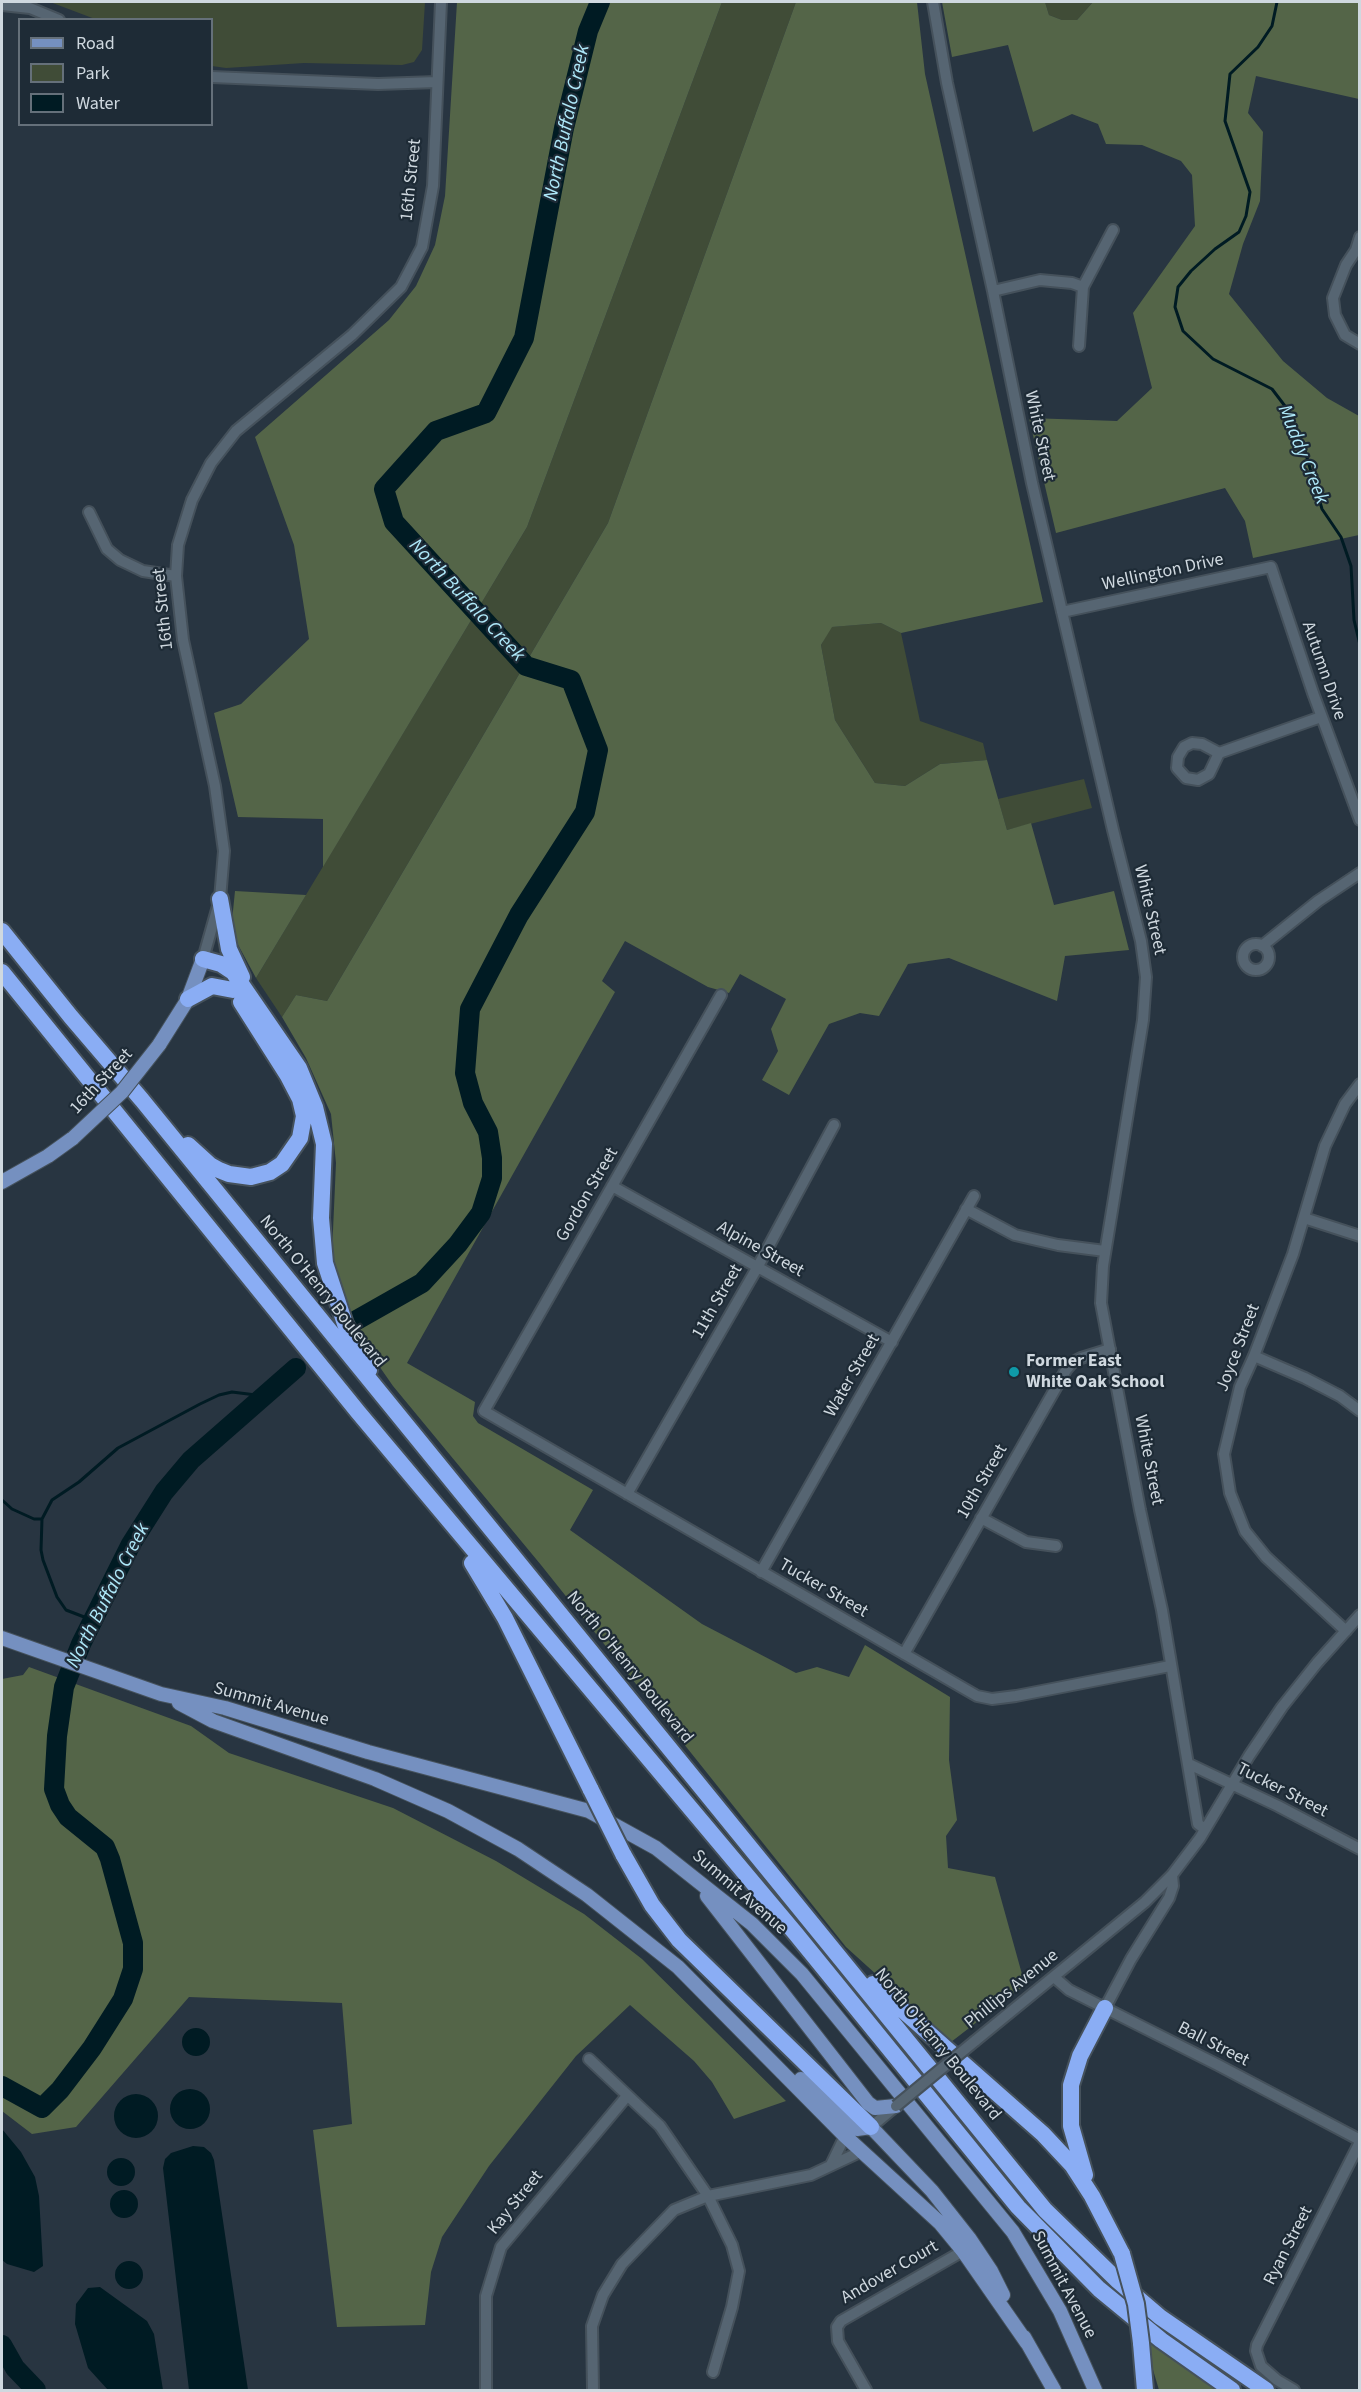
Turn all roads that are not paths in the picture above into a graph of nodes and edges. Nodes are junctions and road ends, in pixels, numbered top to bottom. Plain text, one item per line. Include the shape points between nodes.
1 (441, 2) edge
2 (933, 2) edge
3 (2, 5) edge
4 (54, 18) edge
5 (213, 77) edge
6 (437, 82) junction
7 (1113, 230) dead end
8 (1359, 237) edge
9 (1083, 286) junction
10 (993, 291) junction
11 (1359, 344) edge
12 (1079, 346) dead end
13 (89, 512) dead end
14 (1271, 567) joint
15 (176, 576) junction
16 (1062, 612) junction
17 (1321, 717) junction
18 (1219, 753) dead end
19 (1359, 820) edge
20 (1359, 873) edge
21 (220, 899) junction
22 (2, 931) edge
23 (1262, 946) dead end
24 (204, 959) junction
25 (2, 972) edge
26 (7, 983) edge
27 (233, 990) junction
28 (721, 996) dead end
29 (250, 997) junction
30 (188, 999) junction
31 (1359, 1084) edge
32 (142, 1100) junction
33 (834, 1125) dead end
34 (2, 1182) edge
35 (612, 1186) junction
36 (974, 1196) dead end
37 (966, 1209) junction
38 (1304, 1218) junction
39 (1359, 1236) edge
40 (1106, 1251) junction
41 (757, 1268) junction
42 (892, 1342) junction
43 (1110, 1349) junction
44 (1254, 1356) junction
45 (385, 1400) junction
46 (484, 1411) joint
47 (1359, 1411) edge
48 (627, 1494) junction
49 (981, 1518) junction
50 (447, 1521) junction
51 (1056, 1546) dead end
52 (761, 1572) junction
53 (1359, 1615) edge
54 (1346, 1631) junction
55 (2, 1638) edge
56 (904, 1654) junction
57 (1170, 1666) junction
58 (161, 1694) junction
59 (1189, 1764) junction
60 (1232, 1784) junction
61 (1205, 1829) junction
62 (1359, 1849) edge
63 (678, 1864) junction
64 (1172, 1875) junction
65 (833, 1947) junction
66 (1054, 1977) junction
67 (1105, 2008) junction
68 (752, 2042) junction
69 (589, 2059) dead end
70 (627, 2096) junction
71 (896, 2106) junction
72 (871, 2127) junction
73 (845, 2136) junction
74 (1359, 2141) edge
75 (862, 2151) junction
76 (829, 2168) junction
77 (708, 2196) junction
78 (1092, 2196) junction
79 (963, 2251) junction
80 (1027, 2343) junction
81 (713, 2372) dead end
82 (486, 2391) edge
83 (593, 2391) edge
84 (866, 2391) edge
85 (1054, 2391) edge
86 (1095, 2391) edge
87 (1145, 2391) edge
88 (1232, 2391) edge
89 (1266, 2391) edge
90 (1294, 2391) edge

1 - 6 street, 16th Street
2 - 10 street, White Street
3 - 4 street via 30,8
5 - 6 street via 378,84
6 - 15 street, 16th Street via 433,186 422,247 400,287 352,335 236,431 211,464 192,500 178,545
7 - 9 street
8 - 11 street via 1332,298 1345,335
9 - 10 street via 1040,280
9 - 12 street
10 - 16 street, White Street
13 - 15 street via 107,549 120,560 143,571
14 - 16 street, Wellington Drive
14 - 17 street, Autumn Drive
15 - 21 street, 16th Street via 183,640 215,786 224,851
16 - 40 street, White Street via 1141,941 1146,977 1143,1020
17 - 18 street
17 - 19 street, Autumn Drive
20 - 23 street
21 - 24 street, 16th Street
21 - 29 highway via 229,949
22 - 32 highway, North O'Henry Boulevard
24 - 27 highway
24 - 29 highway via 227,967
24 - 30 main road, 16th Street
25 - 26 highway
26 - 50 highway
27 - 30 highway via 212,986
27 - 32 highway via 300,1099 304,1116 300,1138 291,1154 270,1172 251,1177 229,1174 210,1165
28 - 35 street, Gordon Street
29 - 45 highway via 299,1068 315,1107 324,1144 321,1218 325,1263 345,1324
30 - 34 main road, 16th Street, bridge via 122,1092 73,1138
31 - 38 street, Joyce Street via 1325,1146
32 - 45 highway, North O'Henry Boulevard
33 - 41 street, 11th Street
35 - 41 street, Alpine Street
35 - 46 street, Gordon Street
36 - 37 street, Water Street
37 - 40 street via 1015,1235
37 - 42 street, Water Street
38 - 39 street
38 - 44 street, Joyce Street
40 - 43 street, White Street via 1101,1303
41 - 42 street, Alpine Street
41 - 48 street, 11th Street
42 - 52 street, Water Street
43 - 49 street, 10th Street via 1072,1362
43 - 57 street, White Street
44 - 47 street via 1340,1396
44 - 54 street, Joyce Street via 1240,1387 1224,1454 1230,1493 1245,1531 1259,1548
45 - 65 highway, North O'Henry Boulevard
46 - 48 street, Tucker Street
48 - 52 street, Tucker Street
49 - 51 street via 1026,1542
49 - 56 street, 10th Street
50 - 72 highway, bridge via 505,1618 652,1905 679,1940
50 - 88 highway via 789,1925 1018,2207 1099,2289
52 - 56 street, Tucker Street
53 - 54 street, Phillips Avenue
54 - 60 street, Phillips Avenue via 1282,1707
55 - 58 main road, Summit Avenue
56 - 57 street, Tucker Street via 977,1696 992,1699
57 - 59 street, White Street
58 - 63 main road, Summit Avenue via 225,1708 368,1752 589,1811
58 - 68 main road, Summit Avenue via 213,1720 375,1779 448,1811 518,1849 587,1895 678,1967
59 - 60 street, Tucker Street
59 - 61 street, White Street via 1198,1824
60 - 61 street, Phillips Avenue
60 - 62 street, Tucker Street
61 - 64 street, Phillips Avenue
63 - 71 main road via 712,1902 867,2103 875,2108
63 - 86 main road, Summit Avenue via 752,1924 802,1974 1013,2232 1060,2312
64 - 66 street, Phillips Avenue
64 - 67 street, Phillips Avenue via 1169,1898
65 - 78 highway via 1043,2133 1072,2165
65 - 89 highway, North O'Henry Boulevard via 1045,2210 1160,2317
66 - 67 street, Ball Street via 1069,1990
66 - 71 street, Phillips Avenue, bridge
67 - 74 street, Ball Street
67 - 78 highway via 1075,2069 1070,2103 1071,2126
68 - 72 main road via 774,2054 853,2127
68 - 73 main road, Summit Avenue
69 - 70 street
70 - 77 street via 660,2126
70 - 82 street, Kay Street via 501,2247 486,2296
71 - 72 street, Phillips Avenue
72 - 80 main road, Summit Avenue via 932,2191 969,2238 991,2271
73 - 75 main road, Summit Avenue
73 - 76 street
74 - 90 street, Ryan Street via 1257,2345 1261,2366
75 - 76 street
75 - 79 main road, Summit Avenue via 940,2223
76 - 77 street
77 - 81 street via 732,2245 739,2271
77 - 83 street via 674,2210 622,2264 603,2295 592,2326
78 - 87 highway, bridge via 1122,2254 1136,2304
79 - 80 main road, Summit Avenue
79 - 84 street, Andover Court via 847,2315 837,2327 838,2341
80 - 85 main road, Summit Avenue

